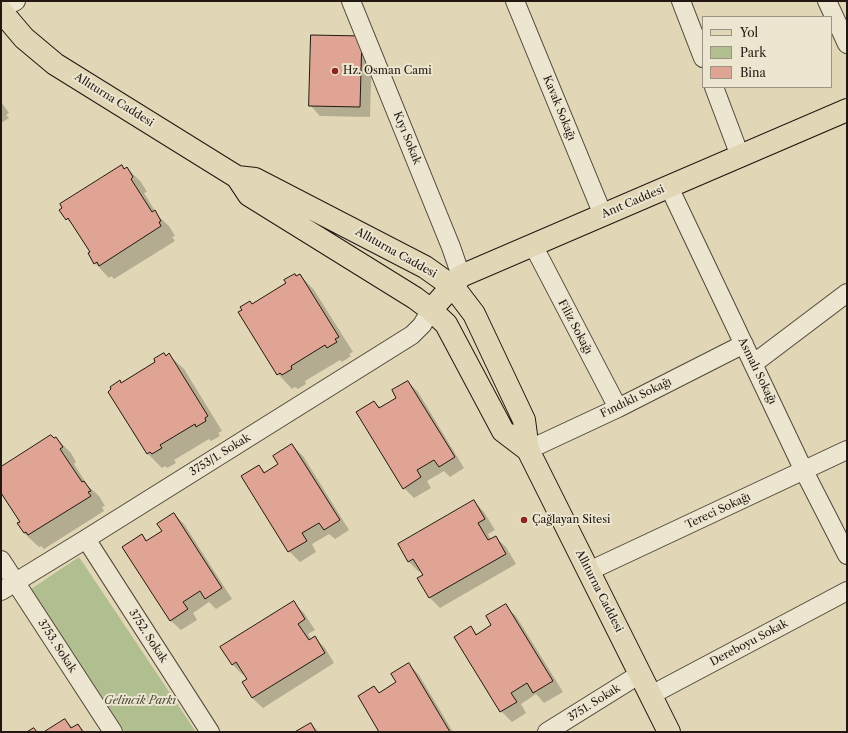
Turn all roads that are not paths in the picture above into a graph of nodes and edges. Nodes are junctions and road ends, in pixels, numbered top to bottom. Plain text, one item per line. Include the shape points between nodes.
1 (16, 1) edge
2 (351, 1) edge
3 (514, 1) edge
4 (681, 1) edge
5 (827, 1) edge
6 (1, 10) edge
7 (847, 44) edge
8 (702, 55) edge
9 (714, 88) edge
10 (847, 110) edge
11 (740, 156) junction
12 (237, 177) junction
13 (669, 187) junction
14 (603, 215) junction
15 (533, 245) junction
16 (457, 281) junction
17 (847, 293) edge
18 (431, 310) junction
19 (744, 344) junction
20 (754, 364) junction
21 (618, 408) junction
22 (528, 450) junction
23 (847, 450) edge
24 (804, 471) junction
25 (86, 539) junction
26 (847, 555) edge
27 (1, 560) edge
28 (589, 571) junction
29 (8, 587) edge
30 (847, 591) edge
31 (640, 674) junction
32 (651, 695) junction
33 (113, 732) edge
34 (210, 732) edge
35 (547, 732) edge
36 (669, 732) edge

1 - 6 street
2 - 16 street, Kıyı Sokak via 451,247
3 - 14 street, Kavak Sokağı
4 - 8 street
5 - 7 street
6 - 12 main road, Allıturna Caddesi via 24,38 55,64
9 - 11 street
10 - 11 main road, Anıt Caddesi
11 - 13 main road, Anıt Caddesi
12 - 16 main road, Allıturna Caddesi via 255,179
12 - 18 main road, Allıturna Caddesi via 248,195
13 - 14 main road, Anıt Caddesi
13 - 19 street, Asmalı Sokağı
14 - 15 main road, Anıt Caddesi
15 - 16 main road, Anıt Caddesi
15 - 21 street, Filiz Sokağı
16 - 18 main road, Anıt Caddesi
16 - 22 main road, Allıturna Caddesi via 458,293 474,314 524,420
17 - 20 street
18 - 22 main road, Allıturna Caddesi via 446,324 503,431
18 - 25 street, 3753/1. Sokak via 412,335
19 - 20 street, Asmalı Sokağı
19 - 21 street, Fındıklı Sokağı
20 - 24 street, Asmalı Sokağı
21 - 22 street, Fındıklı Sokağı
22 - 28 main road, Allıturna Caddesi
23 - 24 street, Tereci Sokağı
24 - 26 street, Asmalı Sokağı
24 - 28 street, Tereci Sokağı
25 - 29 street, 3753/1. Sokak
25 - 34 street, 3752. Sokak
27 - 29 street, 3753. Sokak
28 - 31 main road, Allıturna Caddesi
29 - 33 street, 3753. Sokak
30 - 32 street, Dereboyu Sokak
31 - 32 main road, Allıturna Caddesi
31 - 35 street, 3751. Sokak
32 - 36 main road, Allıturna Caddesi

